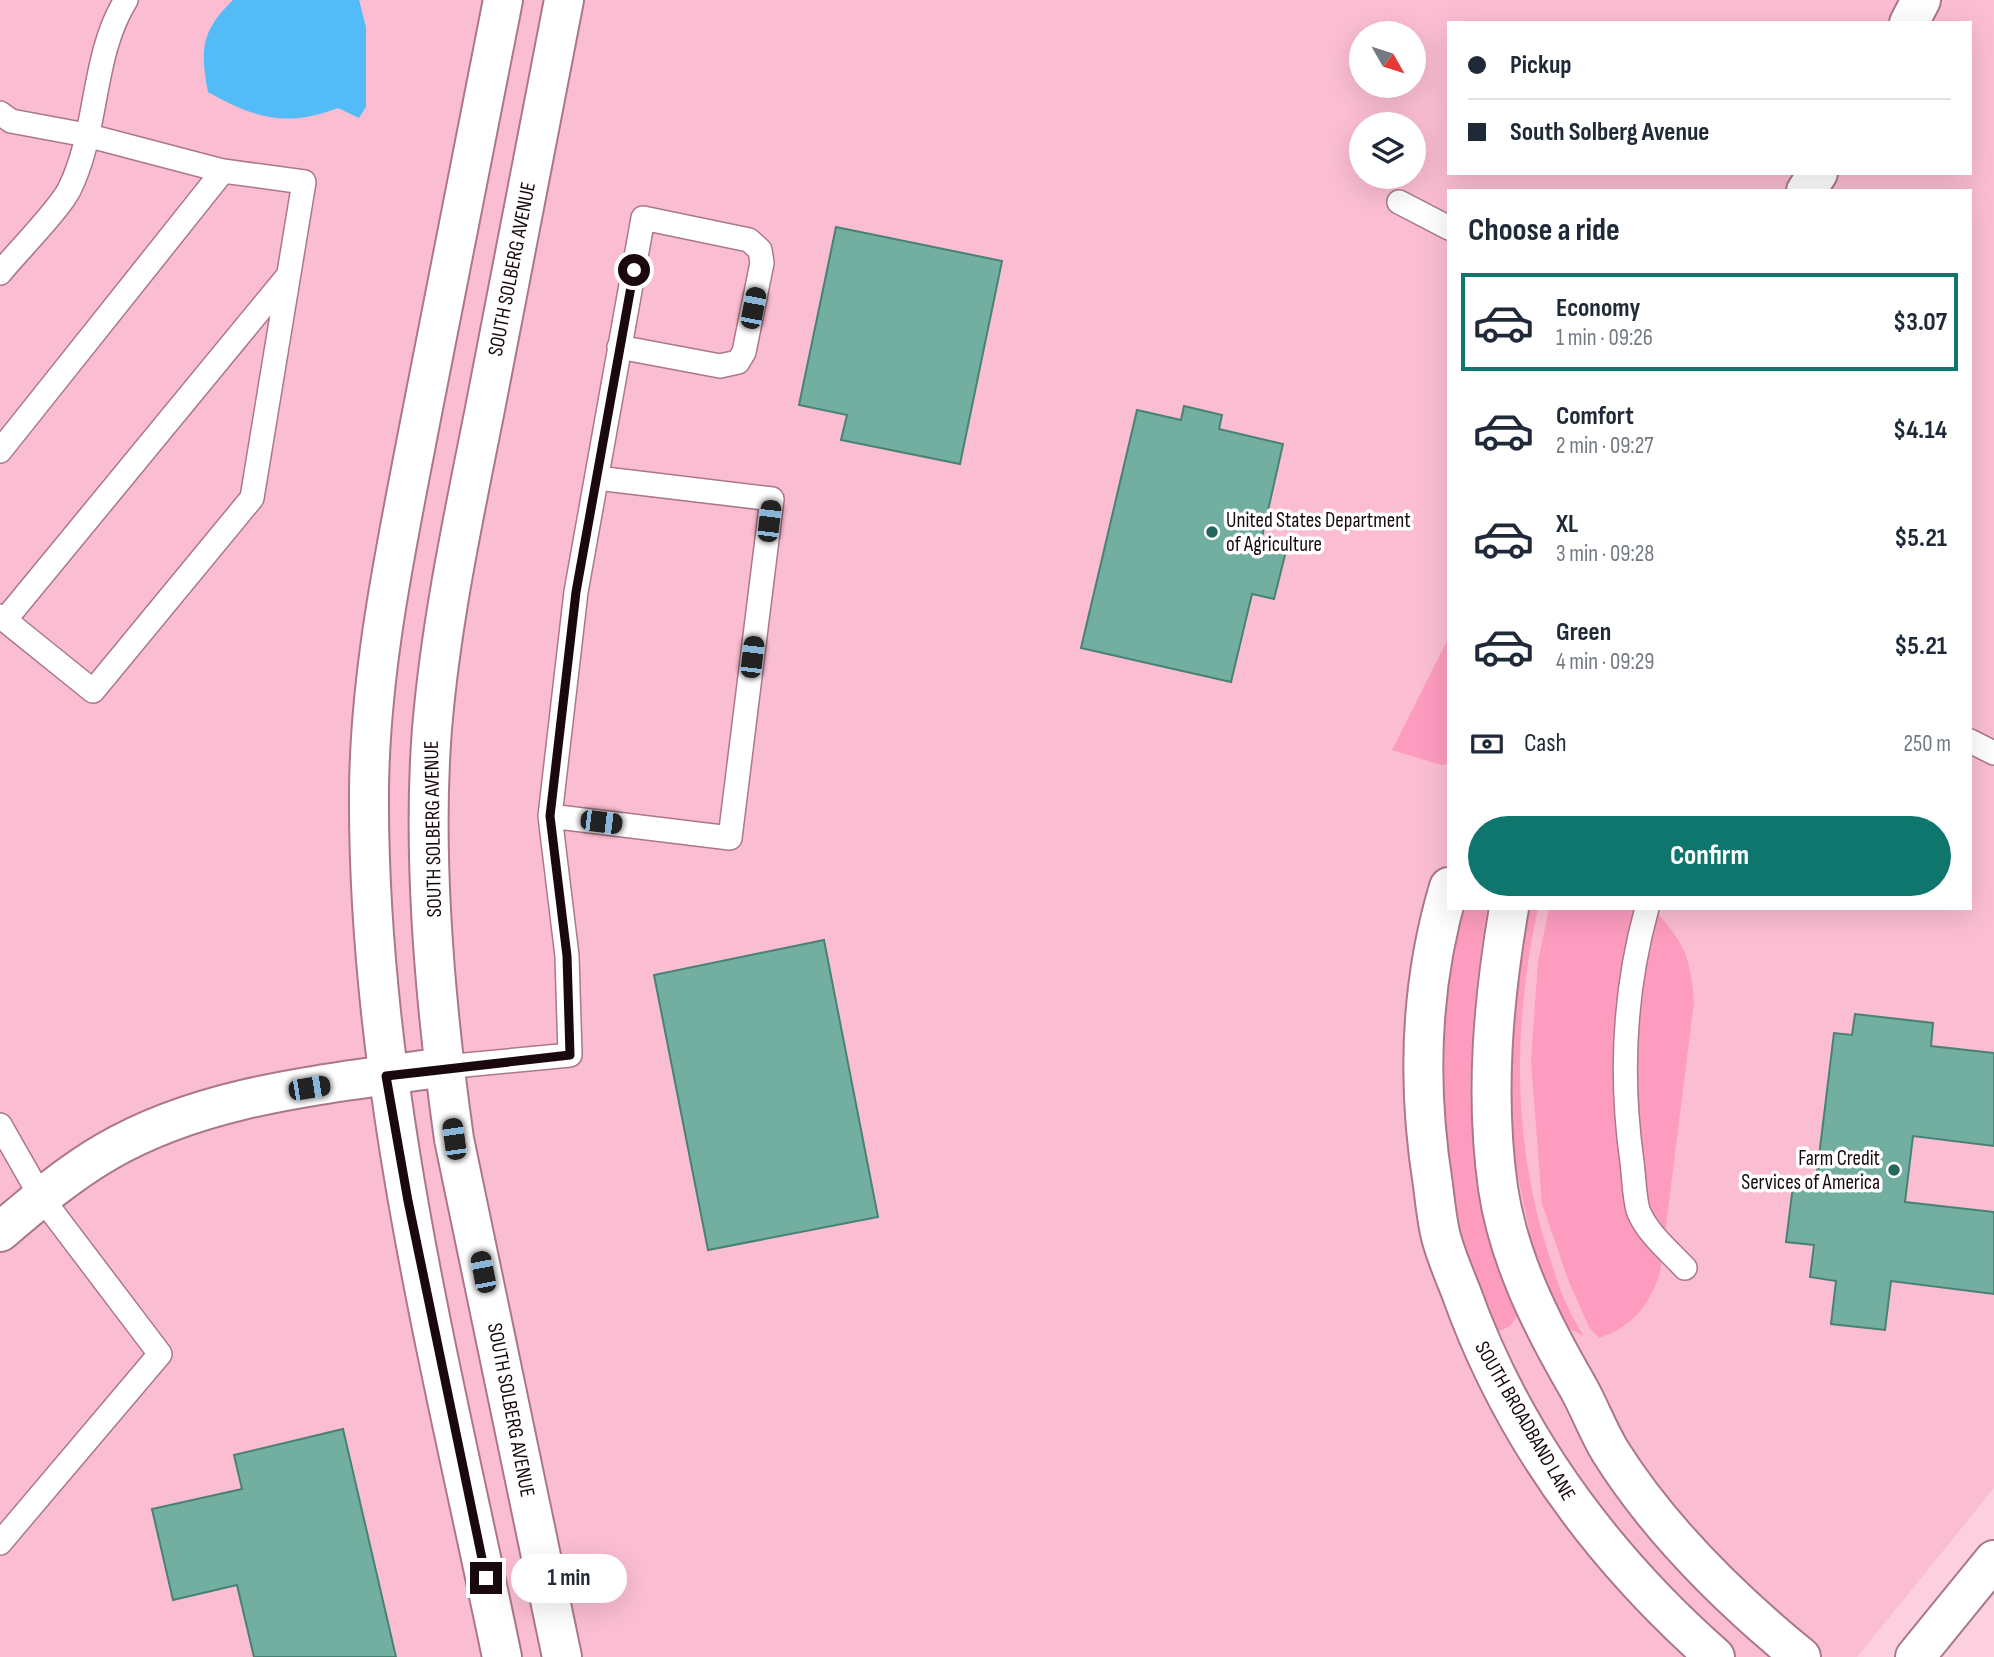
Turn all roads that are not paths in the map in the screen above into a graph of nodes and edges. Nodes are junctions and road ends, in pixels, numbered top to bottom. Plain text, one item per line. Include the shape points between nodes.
1 (126, 0) edge
2 (503, 0) edge
3 (564, 0) edge
4 (1921, 0) edge
5 (1910, 21) edge
6 (0, 113) edge
7 (86, 135) junction
8 (223, 171) junction
9 (1399, 202) dead end
10 (1447, 227) edge
11 (0, 273) edge
12 (289, 274) junction
13 (619, 347) junction
14 (0, 451) edge
15 (597, 478) junction
16 (3, 618) edge
17 (1972, 742) edge
18 (1994, 753) edge
19 (550, 816) junction
20 (1447, 894) edge
21 (1509, 910) edge
22 (1646, 910) edge
23 (444, 1068) junction
24 (386, 1076) junction
25 (0, 1125) edge
26 (41, 1198) junction
27 (0, 1232) edge
28 (1685, 1268) dead end
29 (0, 1544) edge
30 (1994, 1560) edge
31 (502, 1657) edge
32 (562, 1657) edge
33 (1715, 1657) edge
34 (1801, 1657) edge
35 (1915, 1657) edge

1 - 7 lane via 112,23
2 - 24 street via 395,554 372,726 370,865
3 - 23 street, SOUTH SOLBERG AVENUE via 455,564 434,717 430,863
4 - 5 street
6 - 7 lane via 10,121
7 - 8 lane
7 - 11 lane via 68,190
8 - 12 lane via 304,182
8 - 14 lane
9 - 10 lane
12 - 16 lane
12 - 16 lane via 251,498 93,691
13 - 13 lane via 720,366 738,362 762,263 760,250 749,240 643,218
13 - 15 lane
15 - 19 lane via 576,592
15 - 19 lane via 772,499 730,838
17 - 18 lane
19 - 23 lane via 567,956 570,1055
20 - 33 street, SOUTH BROADBAND LANE via 1427,993 1421,1087 1441,1237 1482,1351 1563,1492 1650,1597
21 - 34 street via 1498,971 1490,1111 1498,1191 1518,1267 1552,1344 1610,1451 1715,1579
22 - 28 lane via 1634,956 1624,1061 1627,1130 1638,1210 1651,1232
23 - 24 street
23 - 32 street, SOUTH SOLBERG AVENUE via 454,1139
24 - 26 street via 258,1096 171,1121 106,1152
24 - 31 street
25 - 26 lane
26 - 27 street
26 - 29 lane via 160,1354
30 - 35 street

